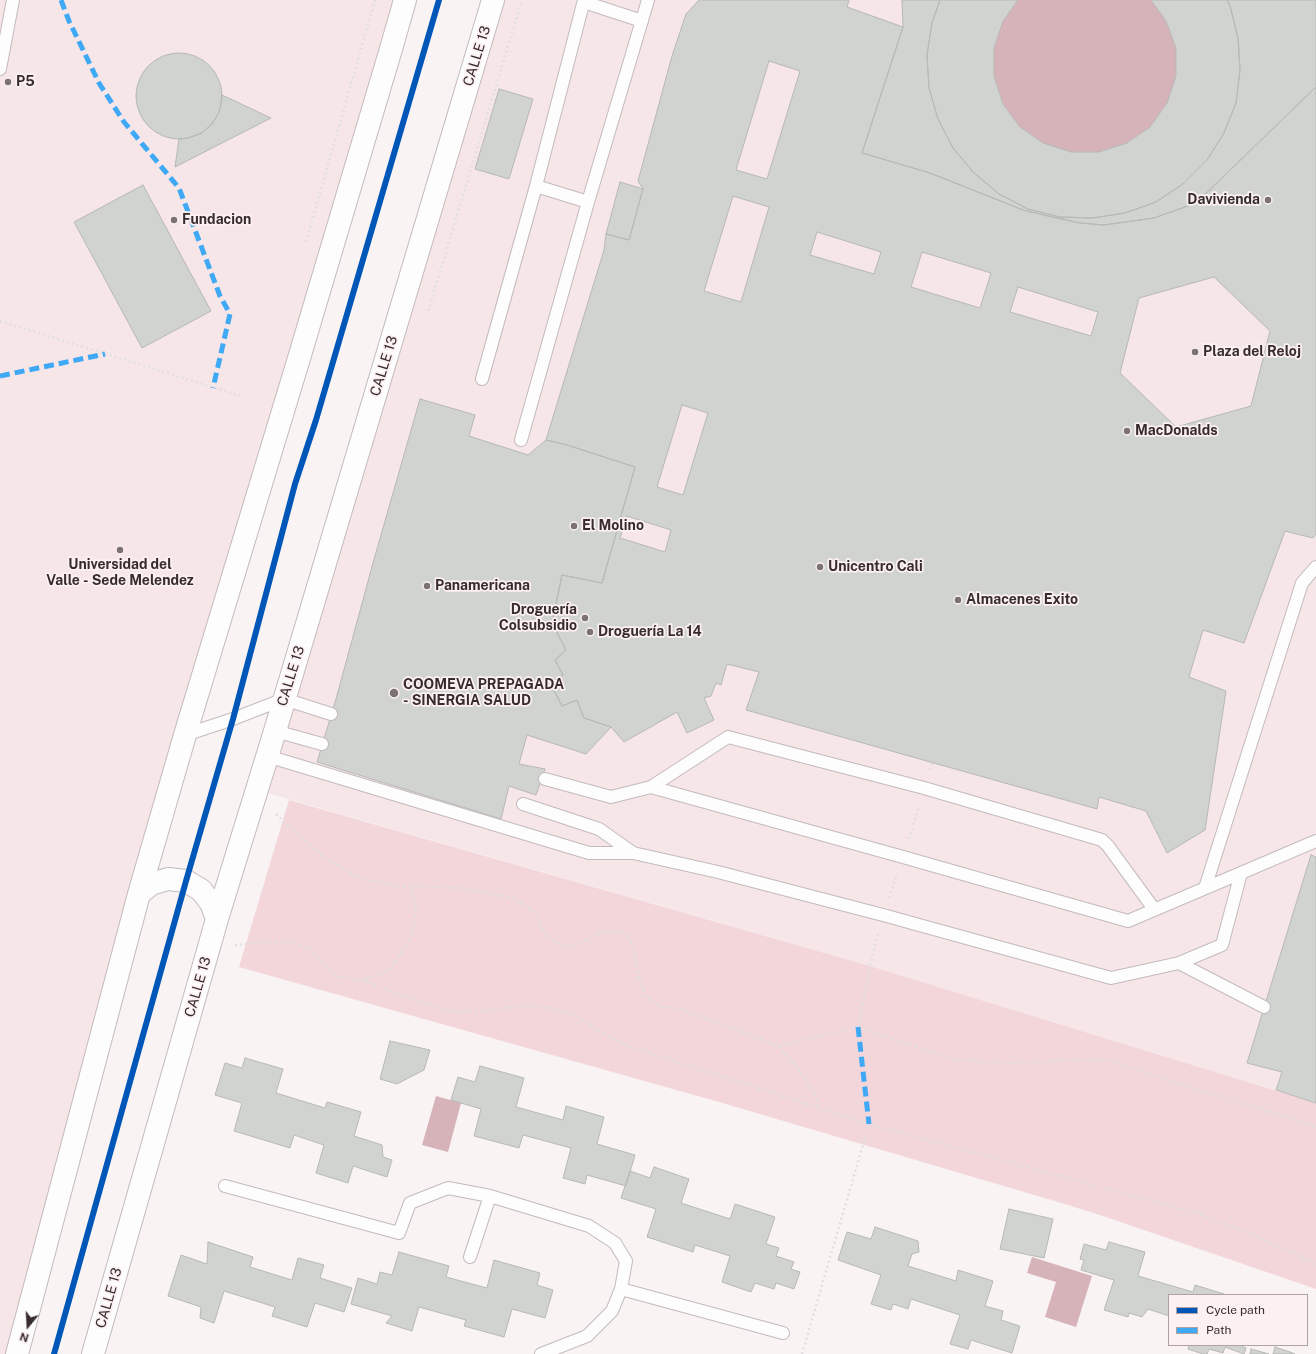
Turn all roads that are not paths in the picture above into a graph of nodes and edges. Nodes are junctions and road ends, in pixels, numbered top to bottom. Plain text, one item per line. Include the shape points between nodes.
1 (13, 0) edge
2 (405, 0) edge
3 (493, 0) edge
4 (648, 0) edge
5 (584, 1) edge
6 (642, 21) junction
7 (0, 69) edge
8 (536, 186) junction
9 (588, 202) junction
10 (482, 379) dead end
11 (521, 440) dead end
12 (1316, 567) edge
13 (284, 699) junction
14 (331, 714) dead end
15 (275, 731) junction
16 (184, 735) junction
17 (322, 744) dead end
18 (267, 756) junction
19 (545, 779) dead end
20 (651, 787) junction
21 (523, 804) dead end
22 (1316, 841) edge
23 (633, 854) junction
24 (1241, 872) junction
25 (1205, 888) junction
26 (139, 894) junction
27 (1154, 909) junction
28 (217, 919) junction
29 (1179, 963) junction
30 (1264, 1007) dead end
31 (225, 1186) dead end
32 (490, 1196) junction
33 (470, 1257) dead end
34 (621, 1289) junction
35 (783, 1333) dead end
36 (17, 1354) edge
37 (93, 1354) edge
38 (541, 1354) edge

1 - 7 lane
2 - 16 main road
3 - 13 main road, CALLE 13
4 - 6 lane
5 - 6 lane
5 - 8 lane
6 - 9 lane
8 - 9 lane
8 - 10 lane
9 - 11 lane
12 - 25 lane via 1302,583
13 - 14 lane
13 - 15 main road, CALLE 13
13 - 16 lane
15 - 17 lane
15 - 18 main road, CALLE 13
16 - 26 main road
18 - 23 lane via 589,852
18 - 28 main road, CALLE 13
19 - 20 lane via 611,797
20 - 27 lane via 1128,921
20 - 27 lane via 728,737 924,788 1102,840
21 - 23 lane via 599,829
22 - 24 lane
23 - 29 lane via 718,872 1112,978
24 - 25 lane
24 - 29 lane via 1222,945
25 - 27 lane
26 - 28 main road via 151,884 168,879 186,881 208,898
26 - 36 main road
28 - 37 main road, CALLE 13
29 - 30 lane
31 - 32 lane via 399,1233 410,1204 448,1188
32 - 33 lane
32 - 34 lane via 588,1226 615,1243 626,1260
34 - 35 lane
34 - 38 lane via 612,1311 587,1336

